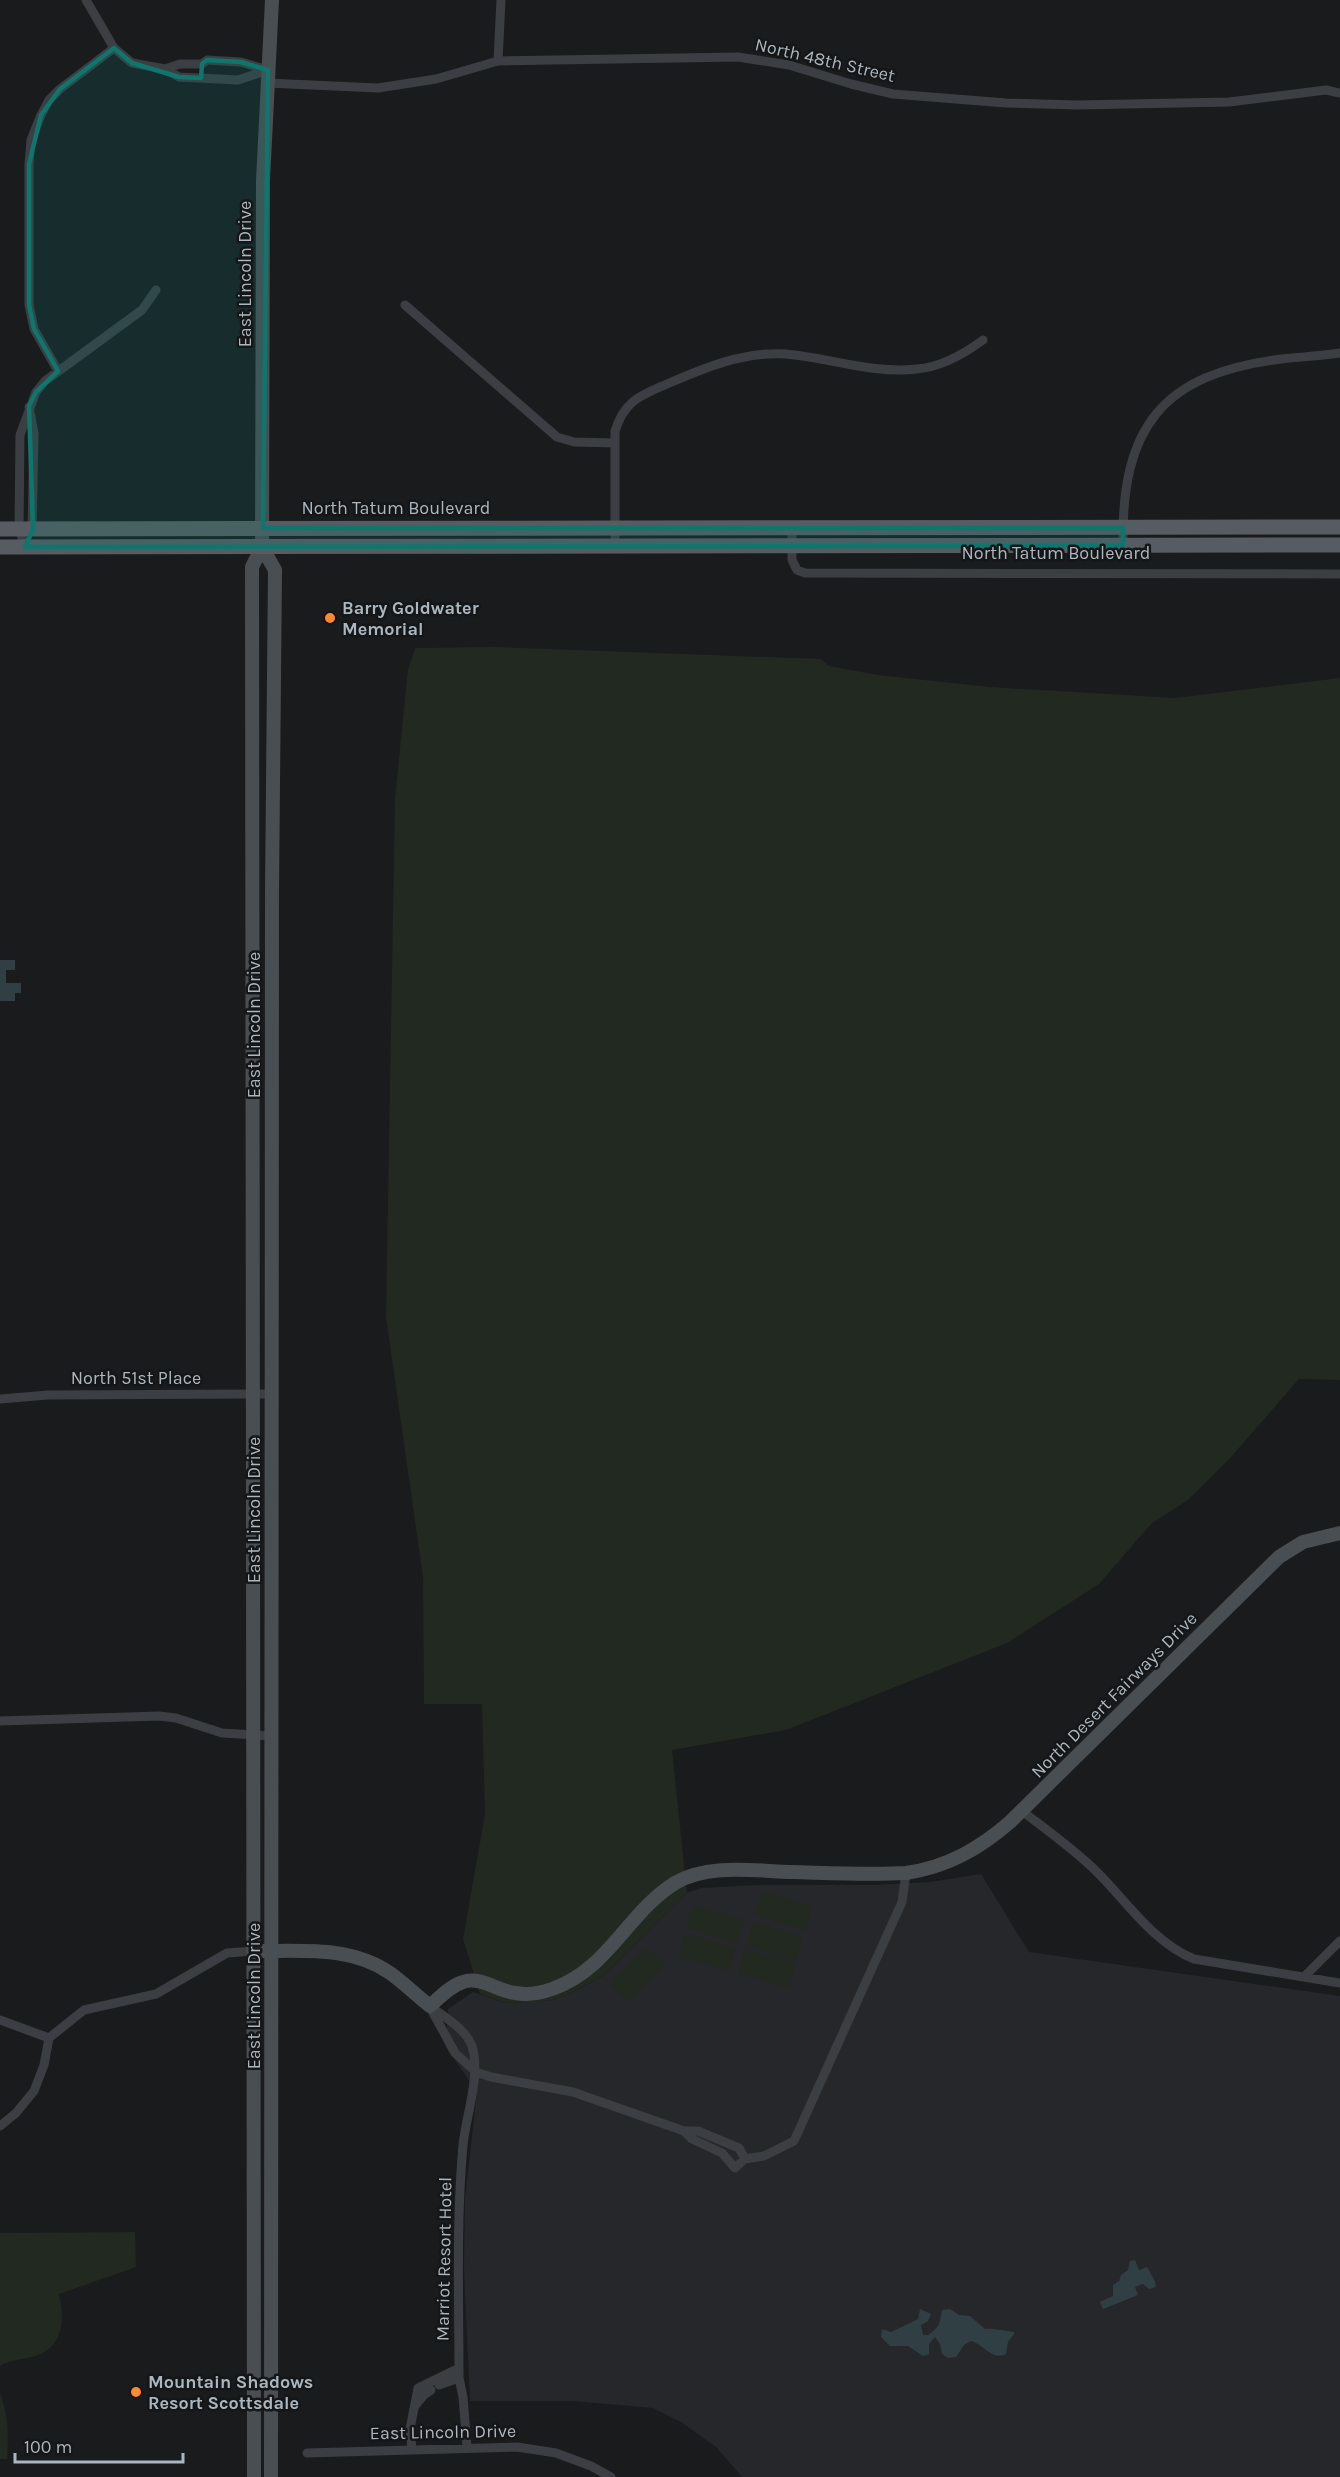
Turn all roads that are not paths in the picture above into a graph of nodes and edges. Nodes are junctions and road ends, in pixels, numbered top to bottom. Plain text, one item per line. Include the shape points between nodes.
1 (86, 0) edge
2 (272, 0) edge
3 (501, 0) edge
4 (114, 48) junction
5 (498, 61) junction
6 (201, 64) junction
7 (165, 69) junction
8 (268, 76) junction
9 (201, 78) junction
10 (1340, 93) edge
11 (156, 290) dead end
12 (405, 305) dead end
13 (983, 340) dead end
14 (1340, 353) edge
15 (58, 371) junction
16 (29, 406) junction
17 (615, 443) junction
18 (1340, 527) edge
19 (263, 528) junction
20 (614, 528) junction
21 (792, 528) junction
22 (1123, 528) junction
23 (0, 529) edge
24 (26, 529) junction
25 (1340, 545) edge
26 (1123, 546) junction
27 (0, 547) edge
28 (25, 547) junction
29 (615, 547) junction
30 (792, 547) junction
31 (262, 548) junction
32 (1340, 574) edge
33 (254, 1394) junction
34 (272, 1394) junction
35 (0, 1399) edge
36 (1340, 1533) edge
37 (0, 1721) edge
38 (254, 1736) junction
39 (272, 1736) junction
40 (1022, 1811) junction
41 (906, 1873) junction
42 (1340, 1941) edge
43 (254, 1951) junction
44 (272, 1951) junction
45 (1304, 1977) junction
46 (1340, 1983) edge
47 (430, 2006) junction
48 (0, 2020) edge
49 (50, 2038) junction
50 (476, 2072) junction
51 (0, 2126) edge
52 (684, 2131) junction
53 (745, 2159) junction
54 (254, 2175) junction
55 (273, 2175) junction
56 (459, 2373) junction
57 (254, 2391) junction
58 (412, 2410) junction
59 (467, 2447) junction
60 (411, 2450) junction
61 (307, 2453) dead end
62 (254, 2477) edge
63 (270, 2477) edge
64 (611, 2477) edge

1 - 4 street, North 48th Street
2 - 8 main road, East Lincoln Drive
3 - 5 street
4 - 7 street, North 48th Street via 132,63
4 - 15 street via 49,100 31,140 29,305 34,329
5 - 8 street, North 48th Street via 436,79 378,88
5 - 10 street, North 48th Street via 738,57 818,72 893,94 1016,103 1228,102 1326,90
6 - 7 street, North 48th Street
6 - 8 street, North 48th Street via 207,60 241,62
6 - 9 street
7 - 9 street, North 48th Street via 179,77
8 - 9 street, North 48th Street via 238,80
8 - 19 main road, East Lincoln Drive via 263,203
11 - 15 street via 142,310
12 - 17 street via 557,436 574,442
13 - 17 street via 937,366 916,370 891,371 786,354 737,358 637,398 620,417
14 - 22 street via 1257,363 1196,381 1177,393 1150,418 1136,448 1124,497
15 - 16 street via 45,381
16 - 24 street via 34,433
16 - 24 street via 20,435
17 - 20 street
18 - 22 main road, North Tatum Boulevard
19 - 20 main road, North Tatum Boulevard
19 - 24 main road, North Tatum Boulevard
19 - 31 main road, East Lincoln Drive
20 - 21 main road, North Tatum Boulevard
20 - 29 street
21 - 22 main road, North Tatum Boulevard
21 - 30 street, North Tatum Boulevard
22 - 26 street
23 - 24 main road, North Tatum Boulevard
24 - 28 street
25 - 26 main road, North Tatum Boulevard
26 - 30 main road, North Tatum Boulevard
27 - 28 main road, North Tatum Boulevard
28 - 31 main road, North Tatum Boulevard
29 - 30 main road, North Tatum Boulevard
29 - 31 main road, North Tatum Boulevard
30 - 32 street, North Tatum Boulevard via 792,560 797,570 805,573
31 - 33 main road, East Lincoln Drive via 252,567
31 - 34 main road, East Lincoln Drive via 275,570
33 - 34 street, North 51st Place
33 - 35 street, North 51st Place via 48,1395
33 - 38 main road, East Lincoln Drive
34 - 39 main road, East Lincoln Drive
36 - 40 main road, North Desert Fairways Drive via 1303,1542 1279,1557
37 - 38 street via 159,1716 222,1733
38 - 39 street
38 - 43 main road, East Lincoln Drive
39 - 44 main road, East Lincoln Drive
40 - 41 main road, North Desert Fairways Drive via 975,1850 930,1869
40 - 45 street via 1079,1855 1179,1953 1194,1959
41 - 47 main road, North Desert Fairways Drive via 726,1871 695,1875 662,1893 605,1955 566,1984 543,1992 515,1993 465,1981
41 - 53 street via 902,1902 794,2141 764,2156
42 - 45 street
43 - 44 main road
43 - 49 street via 227,1953 156,1994 84,2010
43 - 54 main road, East Lincoln Drive
44 - 47 main road via 319,1950 372,1963
44 - 55 main road, East Lincoln Drive
45 - 46 street
47 - 50 street via 455,2053
47 - 50 street via 471,2043
48 - 49 street
49 - 51 street via 34,2091
50 - 52 street via 573,2092
50 - 56 street, Marriot Resort Hotel via 464,2144 458,2226
52 - 53 street via 698,2131 739,2148
52 - 53 street via 722,2153 735,2168
54 - 55 main road
54 - 57 main road, East Lincoln Drive
55 - 63 main road, East Lincoln Drive
56 - 58 street via 424,2395
56 - 58 street via 418,2388
56 - 59 street, Marriot Resort Hotel
57 - 62 main road, East Lincoln Drive
57 - 63 main road via 262,2407 263,2467
58 - 60 street
59 - 60 street, East Lincoln Drive
59 - 64 street, East Lincoln Drive via 517,2447 556,2453
60 - 61 street, East Lincoln Drive

